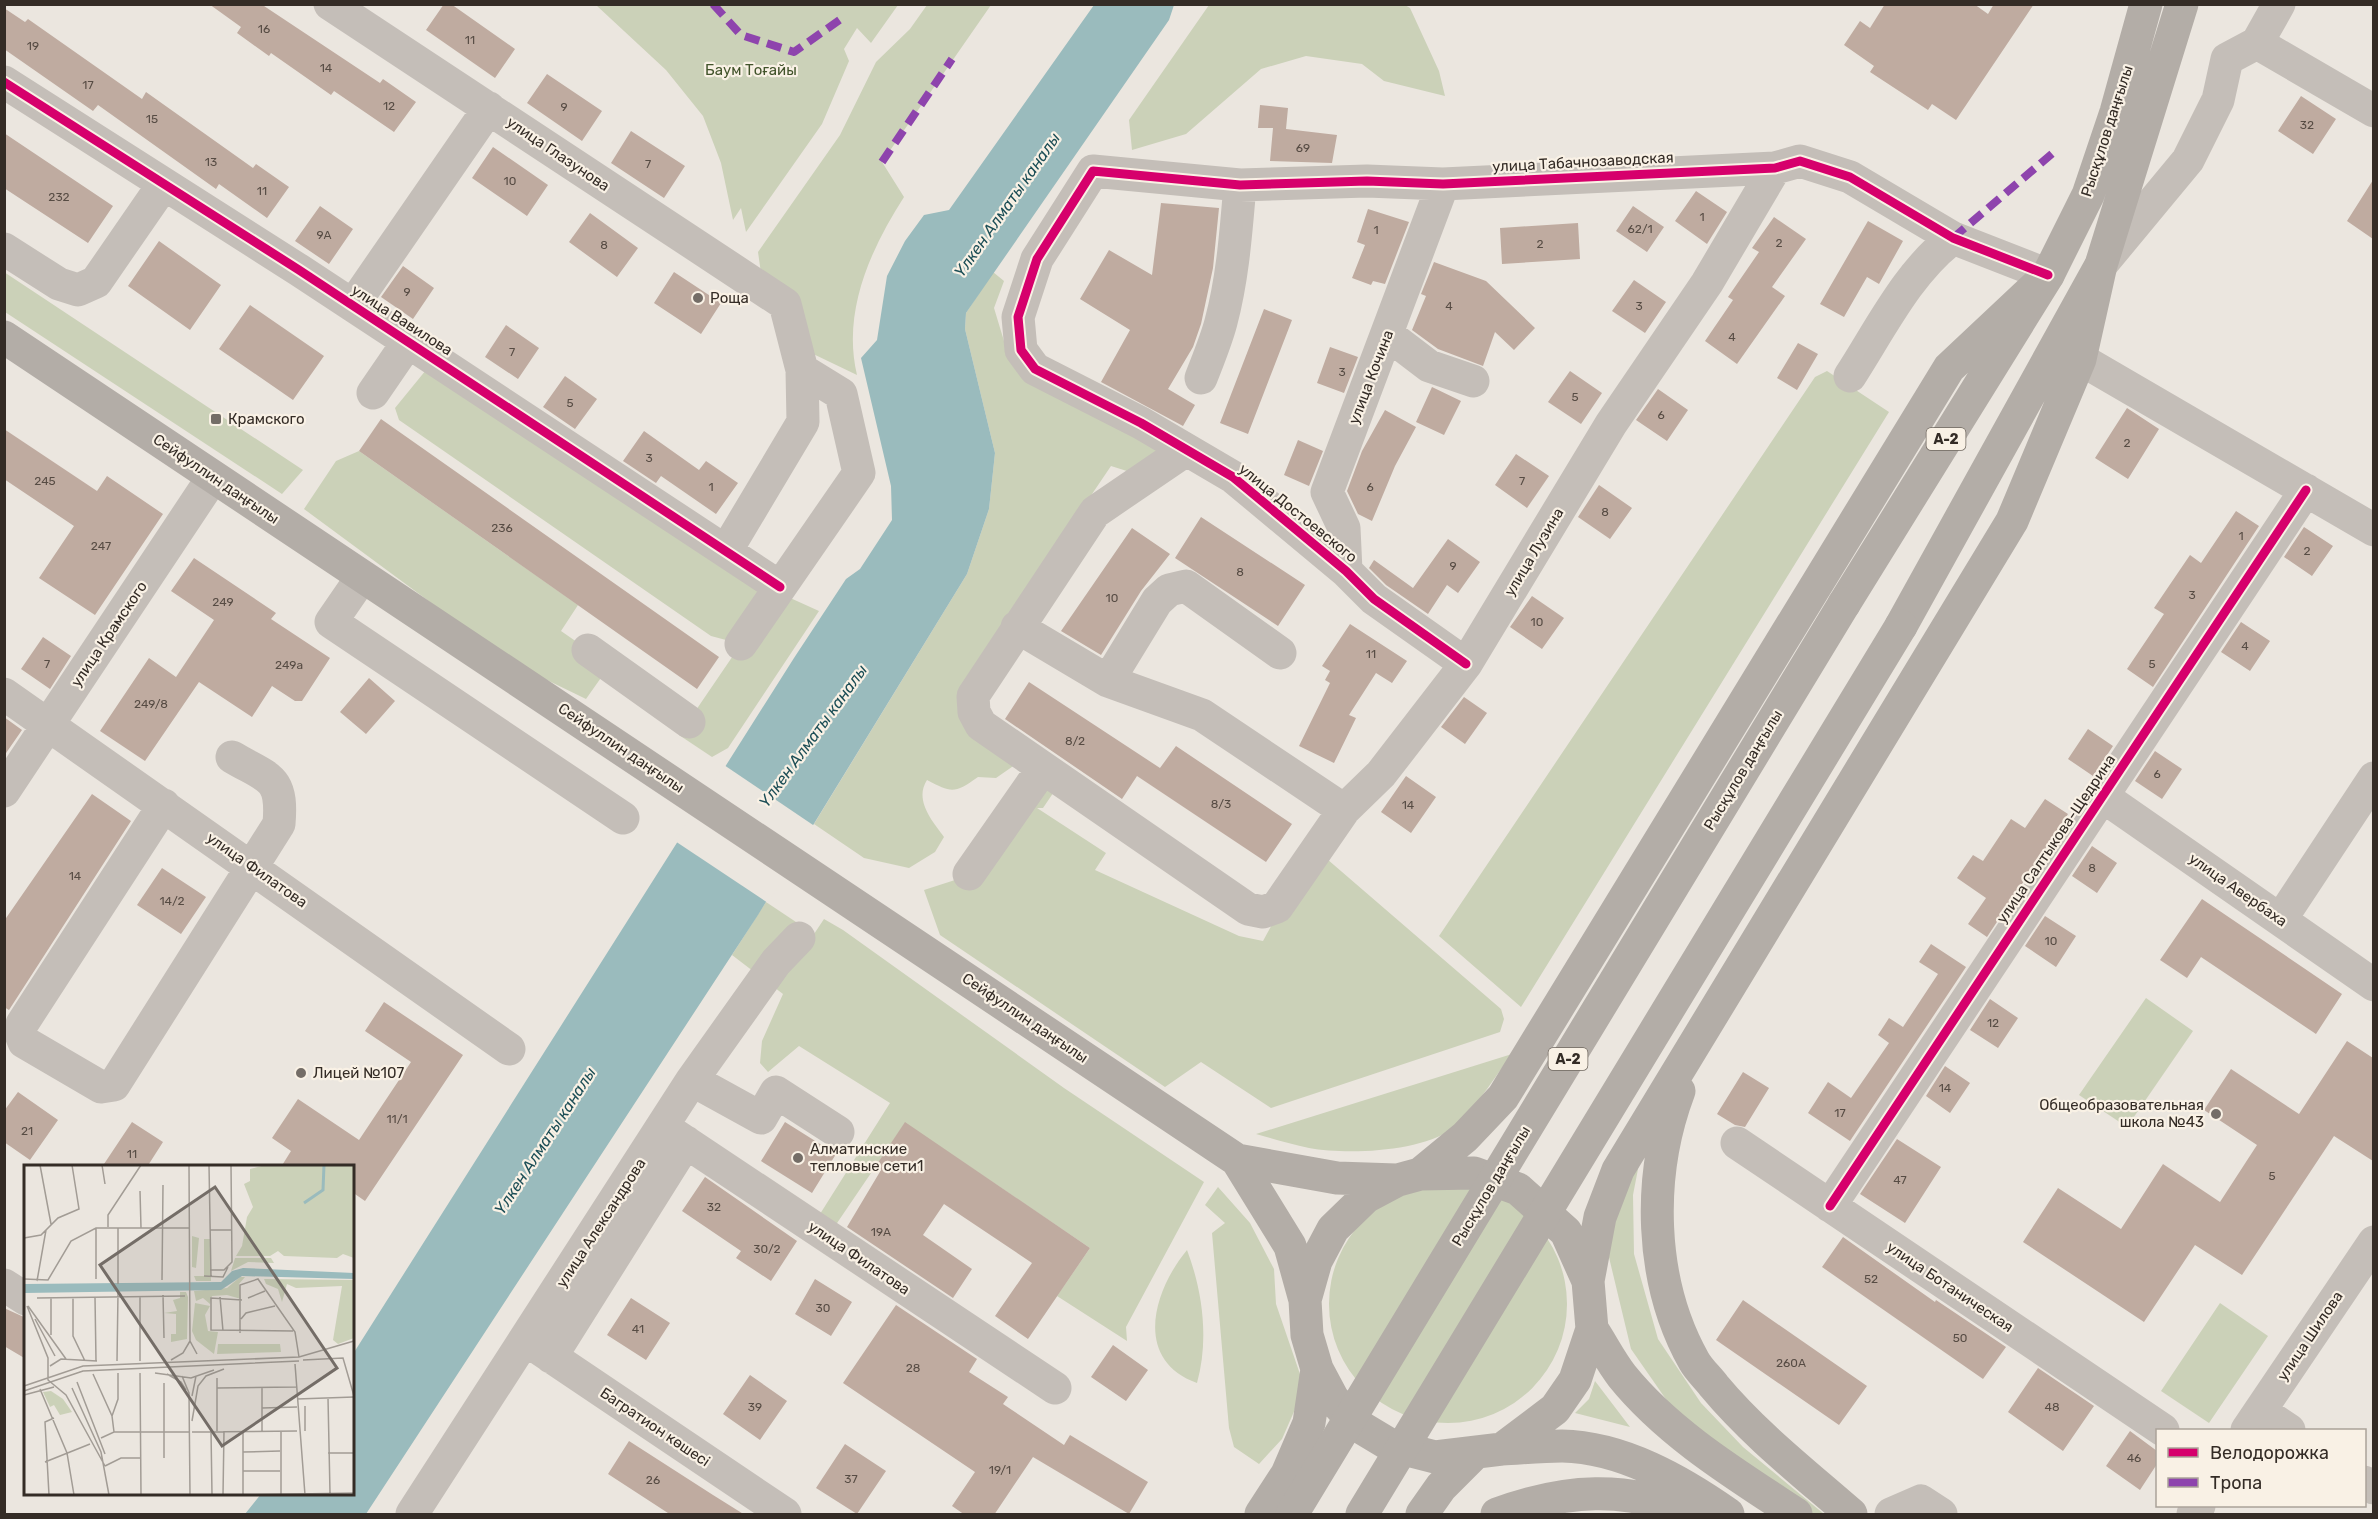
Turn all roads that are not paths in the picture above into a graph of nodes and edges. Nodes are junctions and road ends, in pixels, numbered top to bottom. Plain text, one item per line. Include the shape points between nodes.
1 (330, 4) edge
2 (2146, 4) edge
3 (2182, 4) edge
4 (2279, 4) edge
5 (2257, 43) junction
6 (4, 82) edge
7 (489, 108) junction
8 (2373, 111) edge
9 (1775, 168) junction
10 (1443, 184) junction
11 (163, 185) junction
12 (1240, 185) junction
13 (1953, 238) junction
14 (4, 249) edge
15 (2101, 265) junction
16 (2048, 275) junction
17 (353, 305) junction
18 (1387, 334) junction
19 (4, 337) edge
20 (408, 342) junction
21 (2080, 359) junction
22 (1035, 369) joint
23 (802, 370) junction
24 (1850, 376) dead end
25 (1201, 378) dead end
26 (1473, 381) dead end
27 (373, 393) dead end
28 (1186, 450) junction
29 (213, 477) junction
30 (2306, 490) junction
31 (2373, 530) edge
32 (726, 551) junction
33 (1346, 571) junction
34 (362, 577) junction
35 (780, 587) junction
36 (1017, 627) junction
37 (741, 644) dead end
38 (588, 650) dead end
39 (1280, 653) dead end
40 (1466, 664) junction
41 (1108, 681) junction
42 (4, 694) edge
43 (689, 722) dead end
44 (48, 724) junction
45 (232, 757) dead end
46 (1043, 768) junction
47 (2373, 778) edge
48 (4, 791) edge
49 (2102, 796) junction
50 (164, 805) junction
51 (1344, 810) junction
52 (623, 818) dead end
53 (253, 867) junction
54 (969, 874) dead end
55 (2281, 919) junction
56 (799, 938) dead end
57 (2373, 985) edge
58 (1701, 1034) junction
59 (509, 1049) dead end
60 (692, 1080) junction
61 (838, 1132) dead end
62 (674, 1135) junction
63 (1737, 1143) dead end
64 (1237, 1160) junction
65 (1409, 1177) junction
66 (1830, 1206) junction
67 (2373, 1242) edge
68 (1588, 1281) junction
69 (4, 1285) edge
70 (24, 1298) edge
71 (1305, 1300) junction
72 (1592, 1329) junction
73 (538, 1348) junction
74 (1317, 1369) junction
75 (1055, 1388) dead end
76 (2254, 1421) edge
77 (2160, 1429) edge
78 (2282, 1429) edge
79 (1488, 1452) junction
80 (412, 1515) edge
81 (784, 1515) edge
82 (1261, 1515) edge
83 (1292, 1515) edge
84 (1362, 1515) edge
85 (1422, 1515) edge
86 (1497, 1515) edge
87 (1693, 1515) edge
88 (1728, 1515) edge
89 (1796, 1515) edge
90 (1851, 1515) edge
91 (1891, 1515) edge
92 (1941, 1515) edge

1 - 7 street, улица Глазунова
2 - 16 main road, Рысқұлов даңғылы / A-2 via 2088,195
3 - 15 main road
4 - 5 street
5 - 8 street
5 - 15 street via 2227,59 2218,100 2188,160
6 - 11 street, улица Вавилова
7 - 17 street
7 - 23 street, улица Глазунова via 785,304
9 - 10 street, улица Табачнозаводская
9 - 13 street, улица Табачнозаводская via 1800,160 1851,177
9 - 40 street, улица Лузина via 1707,283 1611,424
10 - 12 street, улица Табачнозаводская via 1367,181
10 - 18 street, улица Кочина
11 - 14 street via 96,282 78,290 59,284
11 - 17 street, улица Вавилова
12 - 22 street, улица Табачнозаводская via 1093,171 1037,259 1018,317 1021,350
12 - 25 street via 1235,244 1221,323
13 - 16 street, улица Табачнозаводская
13 - 24 street via 1932,254
15 - 21 main road
15 - 84 main road, bridge via 1901,626
16 - 65 main road via 1949,368 1503,1097 1465,1137
16 - 83 main road, Рысқұлов даңғылы / A-2, bridge
17 - 20 street, улица Вавилова
18 - 26 street via 1429,366
18 - 33 street, улица Кочина via 1327,492 1344,528
19 - 29 main road, Сейфуллин даңғылы
20 - 27 street
20 - 32 street, улица Вавилова
21 - 30 street
21 - 58 main road via 2012,521
22 - 28 street, улица Достоевского
23 - 32 street via 803,422
23 - 35 street via 841,394 859,473
28 - 33 street, улица Достоевского via 1233,477
28 - 36 street via 1095,512
29 - 34 main road, Сейфуллин даңғылы
29 - 44 street, улица Крамского
30 - 31 street
30 - 49 street, улица Салтыкова-Щедрина
32 - 35 street, улица Вавилова
33 - 40 street, улица Достоевского via 1374,599
34 - 52 street via 331,622
34 - 64 main road, Сейфуллин даңғылы
35 - 37 street
36 - 41 street
36 - 46 street via 973,696 974,712 981,724
38 - 43 street
39 - 41 street via 1186,586 1169,590 1157,601
40 - 51 street, улица Лузина via 1381,774
41 - 51 street via 1202,715
42 - 44 street, улица Филатова
44 - 48 street, улица Крамского
44 - 50 street, улица Филатова
45 - 53 street via 273,782 281,800 279,824
46 - 51 street, улица Лузина via 1248,909 1263,912 1278,907
46 - 54 street
47 - 55 street
49 - 55 street, улица Авербаха
49 - 66 street, улица Салтыкова-Щедрина
50 - 53 street, улица Филатова
50 - 53 street via 22,1024 24,1042 101,1087 114,1085
53 - 59 street, улица Филатова
55 - 57 street, улица Авербаха
56 - 60 street via 776,962
58 - 68 main road via 1618,1170 1600,1217
58 - 90 main road via 1668,1119 1659,1172 1657,1234 1670,1305 1694,1362 1736,1413
60 - 61 street via 761,1118 776,1092
60 - 62 street
62 - 73 street
62 - 75 street, улица Филатова
63 - 66 street, улица Ботаническая
64 - 65 main road, Сейфуллин даңғылы via 1337,1178
64 - 71 main road, Сейфуллин даңғылы via 1290,1246
65 - 68 main road, Сейфуллин даңғылы via 1474,1173 1518,1188 1566,1232
65 - 71 main road via 1366,1197 1333,1229 1316,1261
66 - 77 street, улица Ботаническая
67 - 76 street, улица Шилова
68 - 72 main road
69 - 70 street
71 - 74 main road via 1307,1335
72 - 79 main road via 1575,1380 1555,1409
72 - 89 main road via 1621,1375 1659,1416 1735,1475
73 - 80 street
73 - 81 street, Багратион көшесі
74 - 79 main road via 1333,1399 1357,1425 1392,1446 1435,1457
74 - 82 main road via 1309,1423 1287,1474
76 - 78 street
79 - 85 main road via 1441,1487
79 - 88 main road via 1564,1446 1601,1451 1648,1467 1704,1497
86 - 87 main road via 1554,1497 1594,1492 1635,1495
91 - 92 street via 1921,1501

